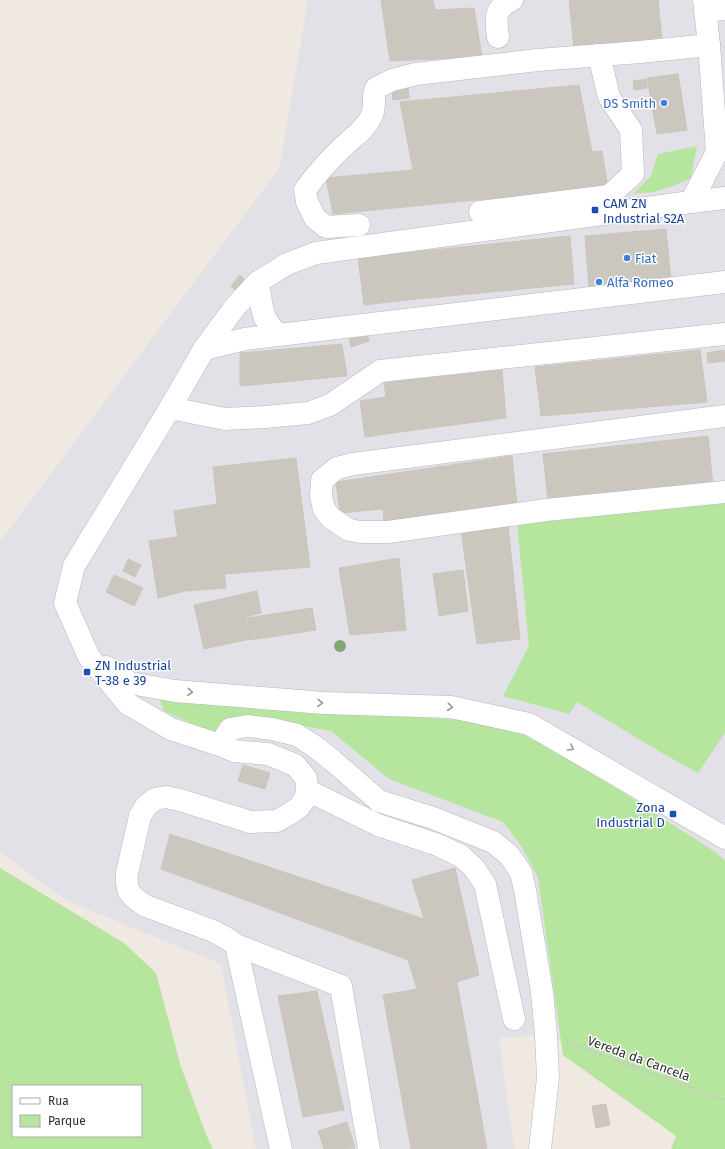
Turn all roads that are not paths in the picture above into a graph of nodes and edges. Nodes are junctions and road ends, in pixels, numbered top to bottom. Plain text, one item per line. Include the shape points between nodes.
1 (512, 0) edge
2 (711, 7) edge
3 (498, 37) dead end
4 (709, 45) junction
5 (599, 55) junction
6 (721, 156) edge
7 (725, 198) edge
8 (691, 202) junction
9 (480, 212) dead end
10 (359, 225) dead end
11 (258, 282) junction
12 (725, 282) edge
13 (725, 334) edge
14 (277, 335) junction
15 (204, 350) junction
16 (170, 408) junction
17 (725, 416) edge
18 (725, 492) edge
19 (89, 657) junction
20 (220, 745) junction
21 (307, 790) junction
22 (725, 838) edge
23 (236, 946) junction
24 (514, 1019) dead end
25 (281, 1149) edge
26 (369, 1149) edge
27 (540, 1149) edge

1 - 3 lane via 499,10 496,17
2 - 4 lane
4 - 5 lane
4 - 6 lane
5 - 9 lane via 609,97 631,130 633,174 609,196
5 - 10 lane via 416,74 392,80 376,88 373,94 372,117 362,131 333,156 305,190 307,202 315,218 326,227
6 - 8 lane
7 - 8 lane
8 - 11 lane via 316,253 287,264
11 - 14 lane via 265,318
11 - 15 lane via 235,307
12 - 14 lane
13 - 16 lane via 380,370 330,405 308,413 225,419
14 - 15 lane via 245,339
15 - 16 lane
16 - 19 lane via 74,566 65,602
17 - 18 lane via 353,464 337,468 322,480 321,496 324,509 331,518 349,530 388,532 546,510
19 - 20 lane via 128,704 171,729
19 -> 22 lane via 130,682 175,691 324,703 451,707 529,724
20 - 21 lane via 234,752 268,754 295,765 306,778
20 - 27 lane via 230,729 248,726 297,735 332,760 379,801 433,818 493,842 509,855 516,864 525,890 542,992 548,1078
21 - 23 lane via 305,799 299,807 277,821 250,822 166,797 155,799 146,806 140,816 127,873 127,889 146,906 213,931
21 - 24 lane via 378,825 438,845 461,856 474,868 485,884
23 - 25 lane
23 - 26 lane via 341,986

